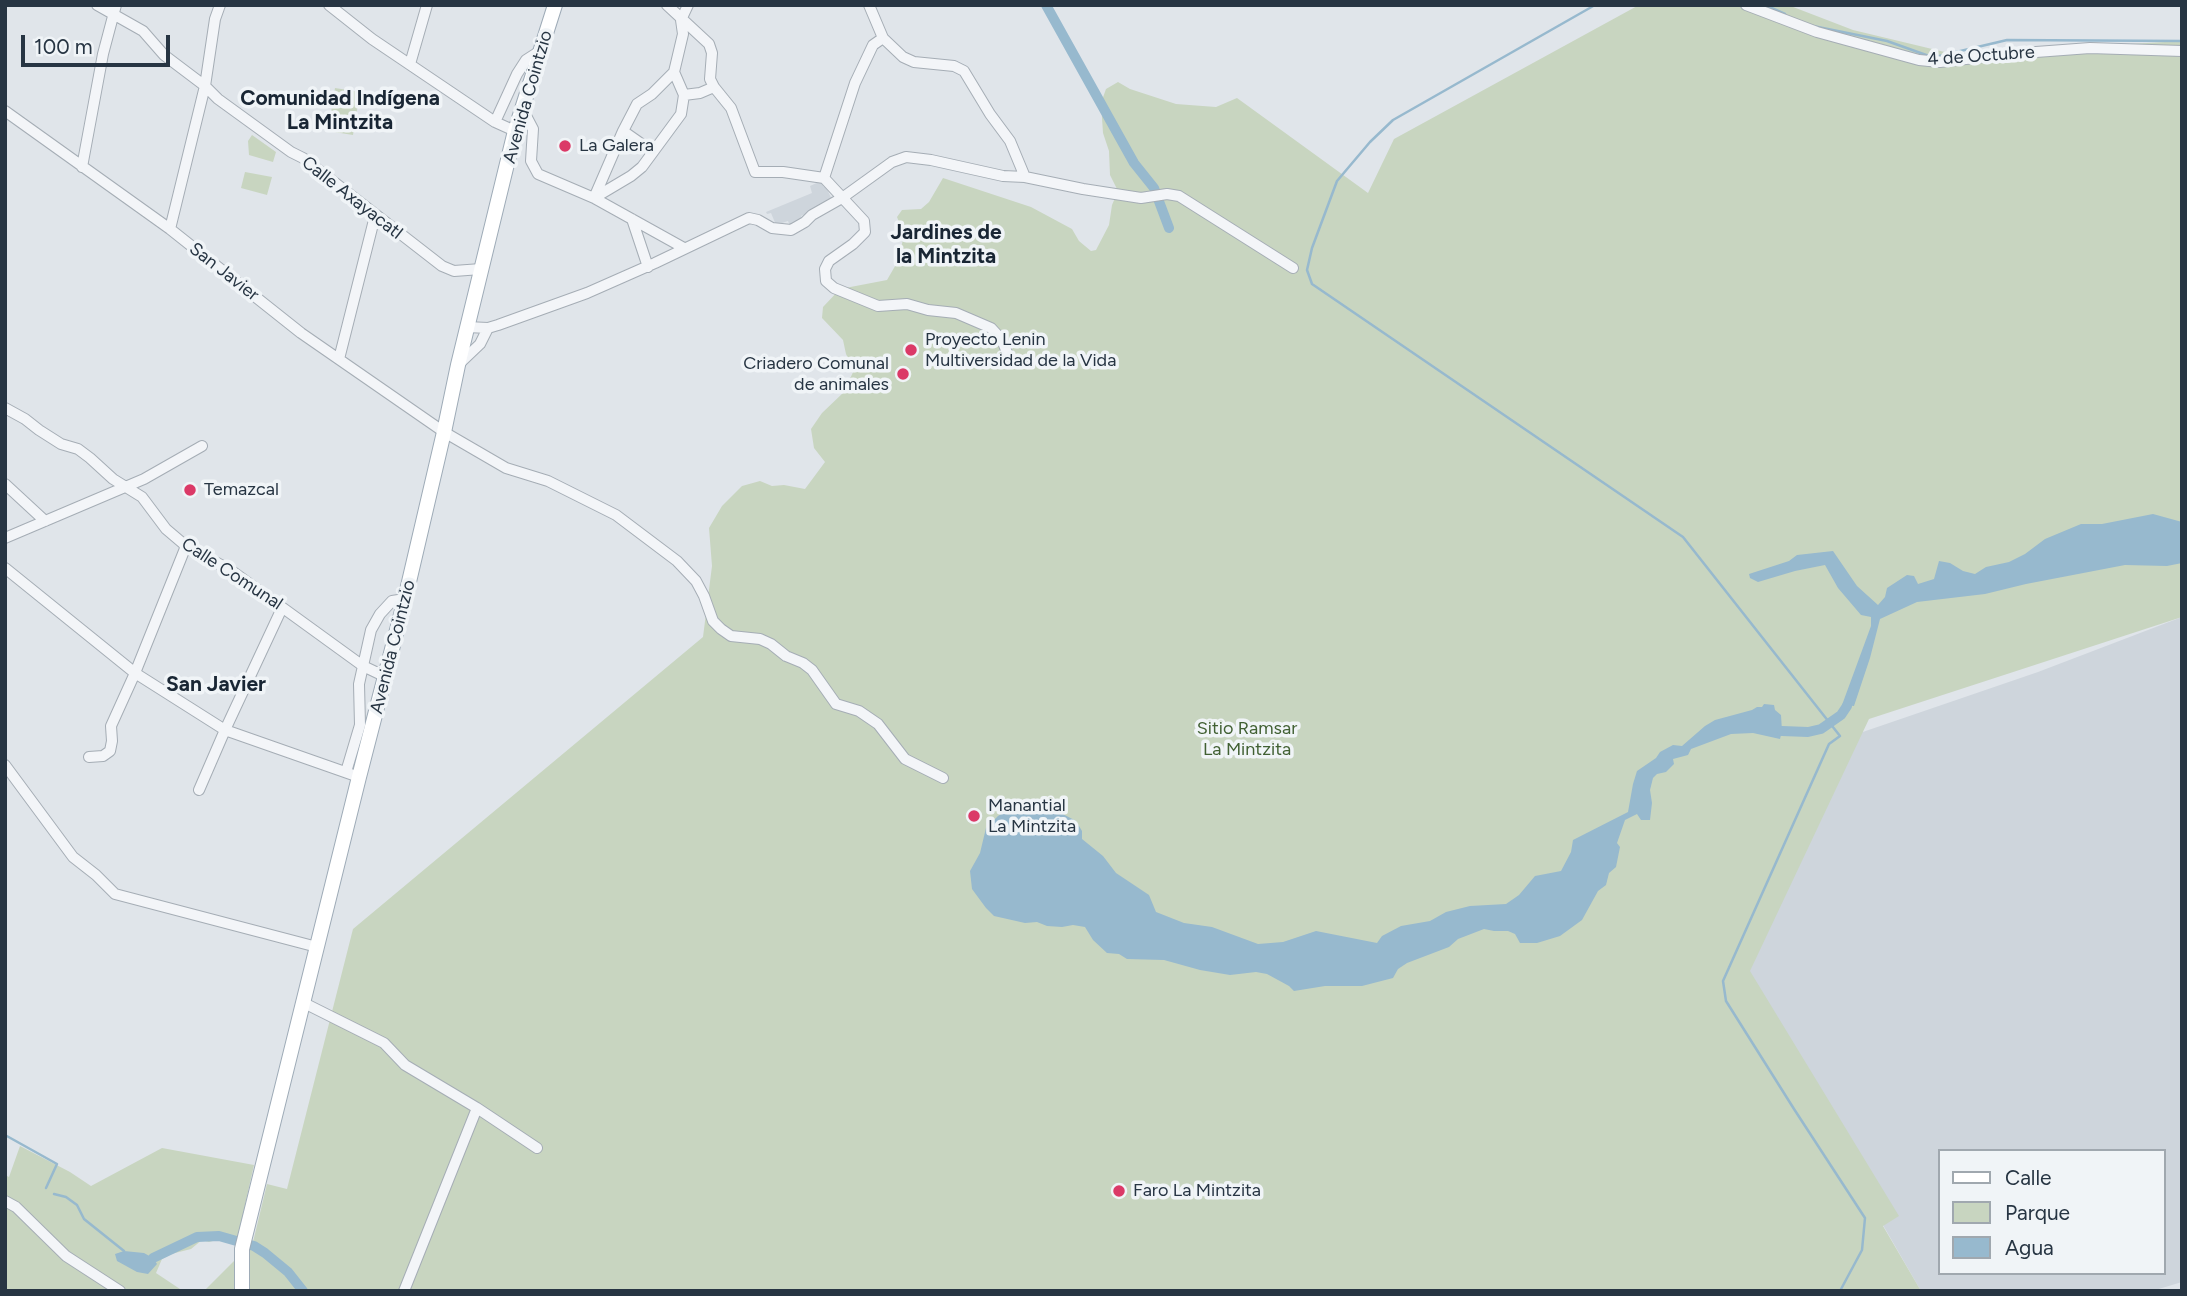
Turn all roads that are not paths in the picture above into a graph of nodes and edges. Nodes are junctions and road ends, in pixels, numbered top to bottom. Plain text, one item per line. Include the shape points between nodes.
1 (97, 5) edge
2 (220, 5) edge
3 (329, 5) edge
4 (427, 5) edge
5 (667, 5) edge
6 (688, 5) edge
7 (869, 5) edge
8 (1746, 5) edge
9 (555, 6) edge
10 (115, 10) edge
11 (681, 20) junction
12 (883, 38) junction
13 (540, 51) junction
14 (2182, 51) edge
15 (410, 64) junction
16 (674, 72) junction
17 (205, 86) junction
18 (714, 87) junction
19 (684, 95) junction
20 (522, 108) junction
21 (5, 111) edge
22 (495, 122) junction
23 (515, 131) junction
24 (623, 131) junction
25 (653, 152) junction
26 (82, 167) junction
27 (1025, 177) junction
28 (824, 178) junction
29 (594, 198) junction
30 (842, 198) junction
31 (375, 216) junction
32 (632, 219) junction
33 (170, 229) junction
34 (684, 248) junction
35 (648, 267) junction
36 (481, 268) junction
37 (1293, 268) dead end
38 (467, 327) junction
39 (488, 328) junction
40 (1008, 355) dead end
41 (339, 359) junction
42 (458, 365) junction
43 (5, 408) edge
44 (444, 432) junction
45 (202, 446) dead end
46 (5, 484) edge
47 (126, 487) junction
48 (45, 521) junction
49 (5, 538) edge
50 (186, 546) junction
51 (5, 568) edge
52 (405, 599) junction
53 (282, 608) junction
54 (363, 667) junction
55 (135, 673) junction
56 (386, 677) junction
57 (225, 730) junction
58 (89, 757) dead end
59 (5, 765) edge
60 (352, 775) junction
61 (943, 778) dead end
62 (199, 790) dead end
63 (317, 947) junction
64 (304, 1003) junction
65 (477, 1108) junction
66 (537, 1148) dead end
67 (5, 1201) edge
68 (120, 1291) edge
69 (242, 1291) edge
70 (404, 1291) edge

1 - 10 street, Calle Axayacatl
2 - 17 street
3 - 15 street
4 - 15 street
5 - 11 street
6 - 11 street
7 - 12 street
8 - 14 street, 4 de Octubre via 1817,32 1919,60 2090,48
9 - 13 main road, Avenida Cointzio
10 - 17 street, Calle Axayacatl
10 - 26 street
11 - 16 street via 683,34
11 - 18 street via 709,44
12 - 27 street via 903,57 964,71 1010,141
12 - 28 street via 873,46 855,83
13 - 20 main road, Avenida Cointzio
13 - 22 street via 526,60 517,74
15 - 22 street
16 - 19 street
16 - 24 street via 638,104
17 - 31 street, Calle Axayacatl
17 - 33 street
18 - 19 street
18 - 28 street via 731,108 755,172
19 - 25 street via 681,114
20 - 23 main road, Avenida Cointzio
20 - 29 street via 533,129 531,161 538,174
21 - 26 street, San Javier
22 - 23 street
23 - 36 main road, Avenida Cointzio
24 - 25 street
24 - 29 street
25 - 29 street via 631,177
26 - 33 street, San Javier
27 - 30 street via 906,157
27 - 37 street via 1141,198 1179,196
28 - 30 street
29 - 32 street
30 - 34 street via 791,230 749,219
30 - 40 street via 864,221 865,232 829,261 826,281 878,306 907,303 956,313 991,328
31 - 36 street, Calle Axayacatl via 442,266 454,271
31 - 41 street
32 - 34 street
32 - 35 street
33 - 41 street, San Javier
34 - 35 street
35 - 39 street
36 - 38 main road, Avenida Cointzio
38 - 39 street
38 - 42 main road, Avenida Cointzio
39 - 42 street via 480,344
41 - 44 street, San Javier
42 - 44 main road, Avenida Cointzio
43 - 47 street, Calle Comunal via 61,444 78,449
44 - 52 main road, Avenida Cointzio
44 - 61 street, San Javier via 506,468 548,481 615,515 677,561 696,581 721,629 731,636 760,639 803,663 836,704 859,711 878,724 905,759
45 - 47 street
46 - 48 street
47 - 48 street
47 - 50 street, Calle Comunal via 142,497 166,529
48 - 49 street
50 - 53 street, Calle Comunal via 232,571
50 - 55 street
51 - 55 street
52 - 54 street via 392,601 380,614 371,630
52 - 56 main road, Avenida Cointzio
53 - 54 street, Calle Comunal
53 - 57 street
54 - 56 street, Calle Comunal
54 - 60 street
55 - 57 street
55 - 58 street via 111,726 110,751
56 - 60 main road, Avenida Cointzio
57 - 60 street
57 - 62 street
59 - 63 street via 73,857 116,894
60 - 63 main road, Avenida Cointzio
63 - 64 main road, Avenida Cointzio
64 - 65 street via 384,1043 405,1065
64 - 69 main road, Avenida Cointzio via 243,1243
65 - 66 street
65 - 70 street
67 - 68 street via 66,1256

